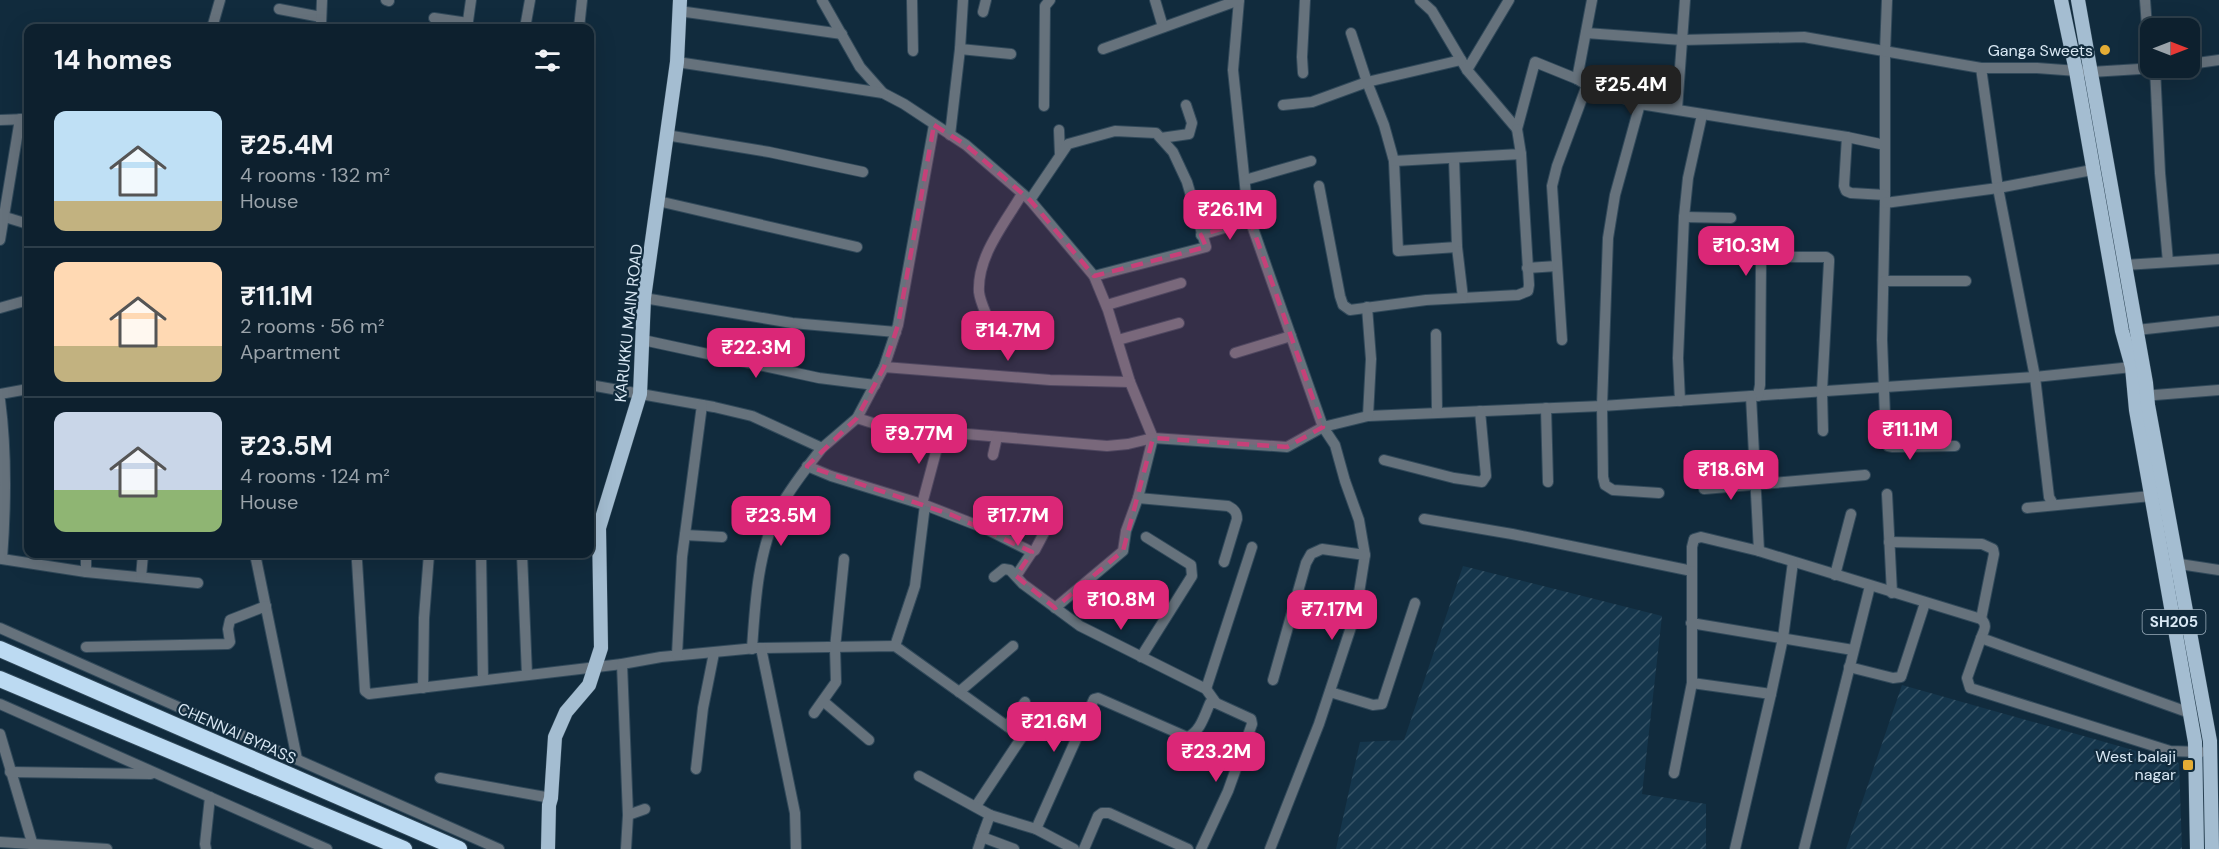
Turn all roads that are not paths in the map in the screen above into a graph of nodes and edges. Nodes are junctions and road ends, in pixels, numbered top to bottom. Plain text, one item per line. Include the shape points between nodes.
1 (220, 0) edge
2 (322, 0) edge
3 (471, 0) edge
4 (530, 0) edge
5 (582, 0) edge
6 (822, 0) edge
7 (912, 0) edge
8 (963, 0) edge
9 (986, 0) edge
10 (1050, 0) edge
11 (1155, 0) edge
12 (1239, 0) edge
13 (1305, 0) edge
14 (1420, 0) edge
15 (1439, 0) edge
16 (1509, 0) edge
17 (1592, 0) edge
18 (1685, 0) edge
19 (1887, 0) edge
20 (2061, 0) edge
21 (2078, 0) edge
22 (2145, 0) edge
23 (1213, 4) edge
24 (679, 5) edge
25 (279, 9) dead end
26 (1432, 11) junction
27 (982, 12) dead end
28 (434, 18) dead end
29 (2147, 18) edge
30 (213, 24) edge
31 (460, 24) edge
32 (468, 24) edge
33 (526, 24) edge
34 (579, 24) edge
35 (1162, 27) junction
36 (1351, 33) dead end
37 (1586, 33) junction
38 (842, 34) junction
39 (1682, 40) junction
40 (960, 49) junction
41 (1103, 49) dead end
42 (913, 51) dead end
43 (1885, 52) junction
44 (1011, 54) dead end
45 (1461, 60) junction
46 (2219, 60) edge
47 (676, 62) junction
48 (2200, 63) edge
49 (1981, 68) junction
50 (2140, 69) edge
51 (1467, 70) junction
52 (2076, 71) junction
53 (2091, 72) junction
54 (1303, 73) dead end
55 (2154, 78) edge
56 (1367, 82) junction
57 (1582, 82) junction
58 (883, 93) junction
59 (1640, 104) junction
60 (1186, 105) dead end
61 (1283, 105) dead end
62 (1044, 106) dead end
63 (1677, 109) junction
64 (1702, 115) junction
65 (24, 119) edge
66 (0, 120) edge
67 (934, 125) junction
68 (1517, 129) junction
69 (1059, 130) dead end
70 (666, 135) junction
71 (950, 135) junction
72 (1847, 137) junction
73 (1161, 138) junction
74 (1885, 146) junction
75 (1521, 154) junction
76 (1060, 155) junction
77 (1454, 158) junction
78 (1394, 160) junction
79 (1311, 161) dead end
80 (2092, 170) junction
81 (863, 172) dead end
82 (1245, 180) junction
83 (1319, 186) dead end
84 (1998, 188) junction
85 (1026, 197) junction
86 (1885, 199) junction
87 (658, 201) junction
88 (4, 217) junction
89 (1684, 217) junction
90 (1731, 218) dead end
91 (1250, 220) junction
92 (24, 223) edge
93 (1201, 235) junction
94 (0, 240) edge
95 (857, 247) dead end
96 (1457, 247) junction
97 (2219, 259) edge
98 (2168, 262) junction
99 (2125, 265) junction
100 (1557, 266) junction
101 (1527, 268) junction
102 (1094, 276) junction
103 (1884, 281) junction
104 (1966, 281) dead end
105 (1181, 283) dead end
106 (645, 298) junction
107 (1463, 298) junction
108 (24, 301) edge
109 (1107, 305) junction
110 (1367, 307) junction
111 (0, 308) edge
112 (988, 319) dead end
113 (2219, 321) edge
114 (1179, 322) dead end
115 (2137, 330) junction
116 (896, 332) junction
117 (1436, 334) dead end
118 (1291, 336) junction
119 (643, 340) junction
120 (1118, 340) junction
121 (1562, 340) dead end
122 (1235, 353) dead end
123 (884, 367) junction
124 (2132, 367) junction
125 (2036, 377) junction
126 (1130, 382) junction
127 (874, 385) junction
128 (594, 386) edge
129 (1884, 387) junction
130 (24, 390) edge
131 (2219, 390) edge
132 (1822, 391) junction
133 (2143, 392) junction
134 (0, 394) edge
135 (640, 394) junction
136 (1755, 396) junction
137 (0, 400) edge
138 (1680, 401) junction
139 (702, 405) junction
140 (1602, 406) junction
141 (1546, 408) junction
142 (1480, 411) junction
143 (1437, 413) junction
144 (1368, 416) junction
145 (857, 418) junction
146 (1323, 427) junction
147 (2, 429) edge
148 (1823, 431) dead end
149 (941, 433) junction
150 (997, 437) junction
151 (1153, 438) junction
152 (1955, 446) dead end
153 (822, 448) junction
154 (993, 455) dead end
155 (1383, 460) dead end
156 (807, 466) junction
157 (1865, 474) dead end
158 (1548, 482) dead end
159 (1757, 485) junction
160 (1704, 489) dead end
161 (1659, 493) dead end
162 (1887, 494) dead end
163 (2151, 496) junction
164 (1138, 498) junction
165 (2054, 504) junction
166 (923, 505) junction
167 (2027, 508) dead end
168 (1851, 514) dead end
169 (1424, 519) dead end
170 (1044, 533) dead end
171 (685, 535) junction
172 (722, 537) dead end
173 (1146, 537) dead end
174 (1889, 542) junction
175 (1252, 547) dead end
176 (1759, 551) junction
177 (1032, 552) junction
178 (1365, 555) junction
179 (86, 558) edge
180 (143, 558) edge
181 (256, 558) edge
182 (429, 558) edge
183 (481, 558) edge
184 (522, 558) edge
185 (1, 559) edge
186 (844, 559) dead end
187 (357, 561) dead end
188 (1224, 562) dead end
189 (1793, 562) junction
190 (2171, 563) junction
191 (2219, 570) edge
192 (1692, 571) junction
193 (86, 572) junction
194 (1835, 575) junction
195 (1016, 576) junction
196 (141, 577) junction
197 (994, 577) dead end
198 (198, 583) dead end
199 (1870, 586) junction
200 (1892, 593) junction
201 (1415, 603) dead end
202 (1925, 603) junction
203 (266, 606) junction
204 (1054, 608) junction
205 (1981, 619) junction
206 (1691, 623) junction
207 (0, 628) edge
208 (1783, 638) junction
209 (1981, 638) junction
210 (895, 646) junction
211 (1012, 646) dead end
212 (86, 647) dead end
213 (835, 648) junction
214 (0, 649) edge
215 (756, 649) junction
216 (1853, 650) junction
217 (714, 653) junction
218 (677, 655) junction
219 (1141, 657) junction
220 (622, 664) junction
221 (595, 667) junction
222 (1849, 667) junction
223 (527, 675) junction
224 (0, 679) edge
225 (483, 680) junction
226 (1273, 680) dead end
227 (1692, 683) junction
228 (423, 688) junction
229 (1206, 689) junction
230 (959, 692) junction
231 (1330, 692) junction
232 (1771, 694) junction
233 (823, 701) junction
234 (1025, 702) dead end
235 (1216, 703) junction
236 (0, 704) edge
237 (814, 713) dead end
238 (2190, 713) junction
239 (1007, 726) junction
240 (0, 734) edge
241 (869, 740) dead end
242 (2203, 752) junction
243 (297, 759) junction
244 (6, 768) edge
245 (696, 769) dead end
246 (1674, 773) dead end
247 (156, 774) junction
248 (919, 776) dead end
249 (440, 778) dead end
250 (210, 797) junction
251 (2215, 797) edge
252 (551, 798) junction
253 (976, 806) junction
254 (645, 809) dead end
255 (628, 815) junction
256 (990, 815) junction
257 (1036, 829) junction
258 (982, 837) junction
259 (0, 842) edge
260 (33, 846) edge
261 (107, 849) edge
262 (206, 849) edge
263 (327, 849) edge
264 (404, 849) edge
265 (459, 849) edge
266 (499, 849) edge
267 (548, 849) edge
268 (626, 849) edge
269 (796, 849) edge
270 (978, 849) edge
271 (1014, 849) edge
272 (1074, 849) edge
273 (1084, 849) edge
274 (1188, 849) edge
275 (1201, 849) edge
276 (1270, 849) edge
277 (1735, 849) edge
278 (1804, 849) edge
279 (2197, 849) edge
280 (2212, 849) edge

1 - 30 street
2 - 25 street via 321,21
3 - 32 street
4 - 33 street
5 - 34 street
6 - 38 street
7 - 42 street
8 - 40 street
9 - 27 street
10 - 62 street via 1046,6
11 - 35 street
12 - 23 street
12 - 82 street via 1233,70
13 - 54 street
14 - 26 street
15 - 26 street
16 - 51 street
17 - 37 street
18 - 39 street
19 - 43 street
20 - 52 main road, SH205
21 - 53 main road
22 - 29 street
23 - 35 street
24 - 38 street
24 - 47 main road, KARUKKU MAIN ROAD
26 - 45 street
28 - 31 street
35 - 41 street
36 - 56 street
37 - 39 street
37 - 57 street
38 - 58 street via 860,66
39 - 43 street via 1804,37
39 - 63 street
40 - 44 street
40 - 71 street
43 - 49 street
43 - 74 street
45 - 51 street
45 - 56 street
46 - 48 street
47 - 58 street
47 - 70 main road, KARUKKU MAIN ROAD
49 - 52 street
49 - 84 street
50 - 53 street
51 - 68 street
52 - 53 street
52 - 80 main road, SH205
53 - 99 main road
55 - 98 street
56 - 61 street via 1312,102
56 - 78 street
57 - 59 street
57 - 68 street via 1535,62
57 - 100 street via 1552,186
58 - 67 street
59 - 63 street
59 - 140 street via 1611,218
60 - 73 street via 1192,123 1189,134
63 - 64 street
64 - 72 street
64 - 89 street
65 - 66 street
65 - 88 street
67 - 71 street
67 - 116 street
68 - 75 street
69 - 76 street
70 - 81 street
70 - 87 main road, KARUKKU MAIN ROAD
71 - 85 street
72 - 74 street
72 - 86 street via 1846,191
73 - 76 street via 1156,133 1115,131 1068,144
73 - 93 street via 1173,152 1187,182
74 - 86 street
75 - 77 street
75 - 101 street
76 - 85 street
77 - 78 street
77 - 96 street
78 - 96 street via 1398,251
79 - 82 street
80 - 84 street
80 - 124 main road, SH205
82 - 91 street
83 - 110 street via 1343,305 1350,310
84 - 86 street
84 - 125 street
85 - 102 street
85 - 112 street via 986,256 980,273 979,295
86 - 103 street
87 - 95 street
87 - 106 main road, KARUKKU MAIN ROAD
88 - 92 street
88 - 94 street
89 - 90 street
89 - 138 street
91 - 93 street
91 - 118 street
93 - 102 street via 1206,247
96 - 107 street
97 - 98 street
98 - 99 street
99 - 115 main road
100 - 101 street
100 - 121 street
101 - 107 street via 1528,291 1518,296
102 - 109 street
103 - 104 street
103 - 129 street
105 - 109 street
106 - 116 street via 792,323
106 - 119 main road, KARUKKU MAIN ROAD
107 - 110 street
108 - 111 street
109 - 120 street
110 - 144 street via 1371,359
113 - 115 street
114 - 120 street
115 - 133 main road
116 - 123 street
117 - 143 street
118 - 122 street
118 - 146 street
119 - 127 street via 819,378
119 - 135 main road, KARUKKU MAIN ROAD
120 - 126 street
123 - 126 street
123 - 127 street
124 - 125 street
124 - 133 main road, SH205
125 - 129 street
125 - 165 street via 2049,497
126 - 151 street
127 - 145 street
128 - 135 street
129 - 132 street
129 - 152 street via 1888,446
130 - 134 street
131 - 133 street
132 - 136 street
132 - 136 street via 1829,259 1764,257 1760,264 1760,385
132 - 148 street
133 - 163 main road, SH205
133 - 190 main road, SH205
135 - 139 street
135 - 221 main road, KARUKKU MAIN ROAD via 600,528 601,648
136 - 138 street
136 - 159 street
137 - 147 street
138 - 140 street
139 - 153 street via 752,416
139 - 171 street
140 - 141 street
140 - 161 street via 1605,485 1613,490
141 - 142 street
141 - 158 street
142 - 143 street
142 - 155 street via 1486,476 1482,482
143 - 144 street
144 - 146 street
145 - 149 street via 880,426
145 - 153 street
146 - 151 street via 1287,447
146 - 178 street via 1335,445 1359,520
147 - 185 street via 6,503
149 - 150 street
149 - 166 street
150 - 151 street via 1107,446
150 - 154 street
151 - 164 street
153 - 156 street
156 - 166 street
156 - 215 street via 778,511 769,537 755,601
157 - 159 street
159 - 160 street
159 - 176 street
162 - 174 street
163 - 165 street
163 - 190 main road, SH205
164 - 188 street via 1233,509 1237,519
164 - 204 street via 1123,551
165 - 167 street
166 - 177 street via 984,528
166 - 210 street via 915,586
168 - 194 street
169 - 192 street
170 - 177 street
171 - 172 street
171 - 218 street
173 - 219 street via 1191,565 1192,576
174 - 200 street
174 - 205 street via 1982,544 1992,549
175 - 229 street
176 - 189 street
176 - 192 street via 1701,537 1694,539
177 - 195 street
178 - 226 street via 1322,549 1311,554
178 - 231 street via 1356,612
179 - 193 street
180 - 196 street
181 - 203 street
182 - 228 street
183 - 225 street
184 - 223 street
185 - 193 street
186 - 213 street
187 - 228 street via 366,693
189 - 194 street
189 - 208 street
190 - 191 street
190 - 238 main road, SH205
190 - 242 main road, SH205 via 2210,741
192 - 206 street
193 - 196 street
194 - 199 street
195 - 197 street via 1004,569
195 - 204 street
196 - 198 street
199 - 200 street
199 - 216 street
200 - 202 street
201 - 231 street via 1382,704
202 - 205 street
202 - 222 street via 1901,677
203 - 212 street via 230,620 228,644
203 - 243 street
204 - 219 street
205 - 209 street via 1986,627
206 - 208 street
206 - 227 street
207 - 243 street
208 - 216 street
208 - 232 street
209 - 238 street
209 - 242 street via 1967,678 1970,688 2170,751
210 - 213 street
210 - 230 street
211 - 230 street
213 - 215 street
213 - 233 street via 836,682
214 - 265 highway, CHENNAI BYPASS
215 - 217 street
215 - 269 street via 795,813
216 - 222 street
217 - 218 street
217 - 245 street
218 - 220 street
219 - 229 street
220 - 221 street
220 - 255 street
221 - 223 street
221 - 252 main road, KARUKKU MAIN ROAD via 589,685 566,712 555,737
222 - 278 street
223 - 225 street
224 - 264 highway
225 - 228 street
227 - 232 street
227 - 246 street
229 - 235 street
230 - 239 street
231 - 276 street
232 - 277 street
233 - 237 street
233 - 241 street
234 - 239 street
235 - 257 street via 1210,703 1197,730 1187,737 1094,699
235 - 275 street via 1251,719 1252,724 1228,791
236 - 247 street
238 - 242 main road, SH205
239 - 253 street via 1022,737
240 - 244 street
242 - 251 main road, SH205
242 - 279 main road, SH205
243 - 266 street
244 - 247 street
244 - 260 street
247 - 250 street
248 - 253 street
249 - 252 street
250 - 262 street
250 - 263 street
251 - 280 main road, SH205
252 - 267 main road, KARUKKU MAIN ROAD
253 - 256 street
254 - 255 street
255 - 268 street
256 - 257 street
256 - 258 street
257 - 272 street
258 - 270 street
258 - 271 street
259 - 260 street
260 - 261 street
273 - 274 street via 1098,816 1109,813

